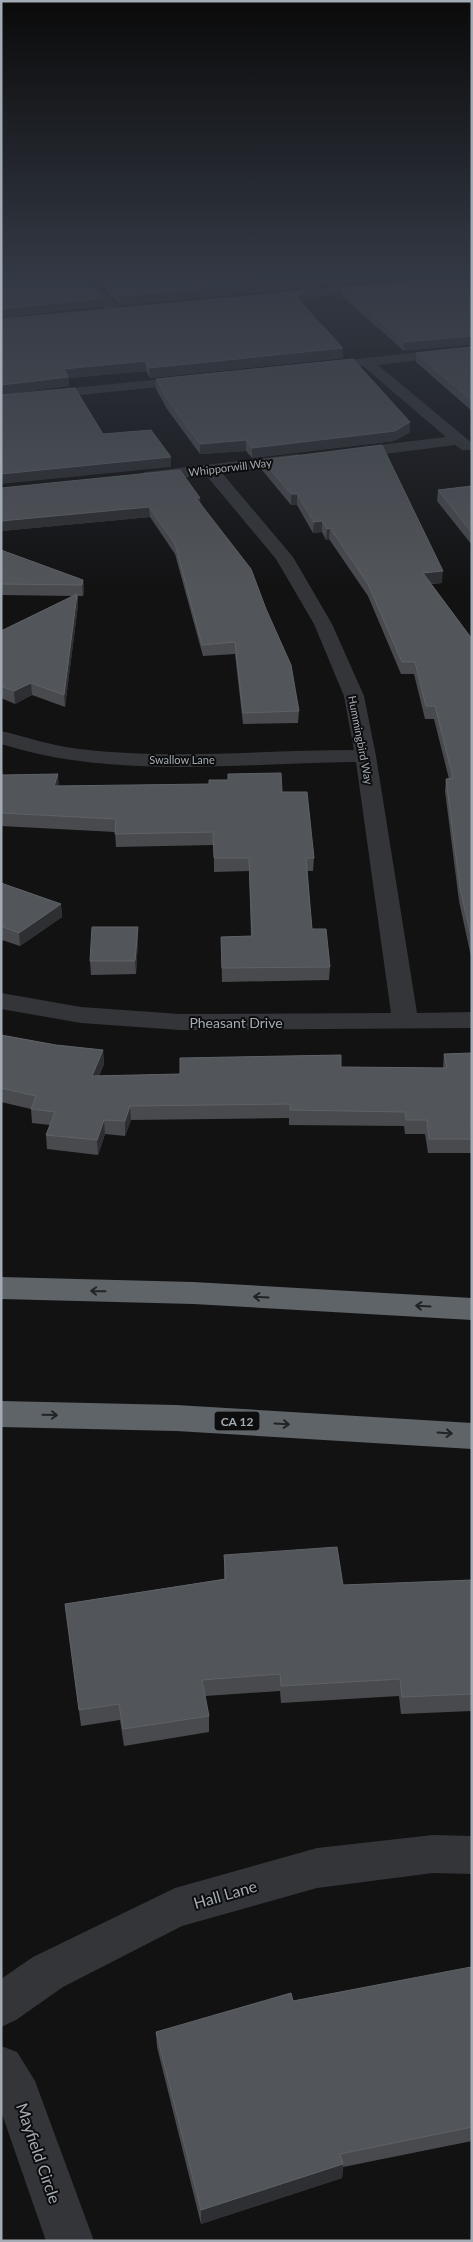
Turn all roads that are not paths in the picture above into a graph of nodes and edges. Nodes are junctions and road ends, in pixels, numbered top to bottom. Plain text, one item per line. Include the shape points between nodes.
1 (205, 379) edge
2 (386, 379) edge
3 (1, 399) edge
4 (458, 440) junction
5 (472, 451) edge
6 (329, 456) edge
7 (309, 458) edge
8 (211, 470) junction
9 (132, 478) edge
10 (1, 737) edge
11 (366, 756) junction
12 (1, 1001) edge
13 (404, 1020) junction
14 (472, 1020) edge
15 (1, 1288) edge
16 (472, 1309) edge
17 (1, 1414) edge
18 (472, 1436) edge
19 (472, 1855) edge
20 (1, 2005) edge
21 (1, 2068) edge
22 (70, 2241) edge

1 - 3 street
2 - 4 street
4 - 5 street
4 - 6 street
7 - 8 street, Whipporwill Way
8 - 9 street, Whipporwill Way
8 - 11 street, Hummingbird Way via 284,556 323,624 354,696
10 - 11 street, Swallow Lane via 60,753 106,758
11 - 13 street, Hummingbird Way
12 - 13 street, Pheasant Drive via 81,1015 180,1022
13 - 14 street, Pheasant Drive
16 -> 15 highway via 193,1293
17 -> 18 highway, CA 12 via 176,1418
19 - 20 street, Hall Lane via 433,1854 317,1868 175,1908 48,1972
21 - 22 street, Mayfield Circle via 19,2096

